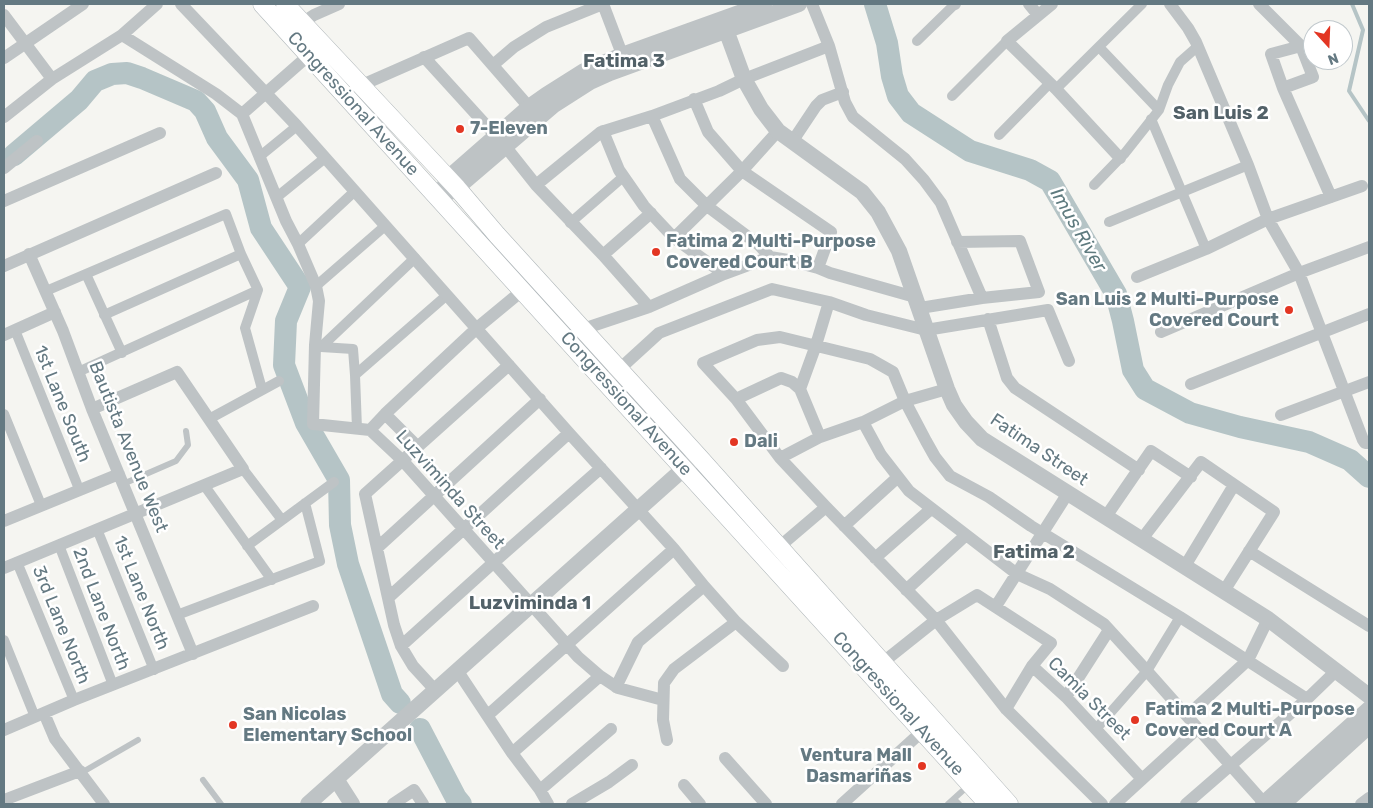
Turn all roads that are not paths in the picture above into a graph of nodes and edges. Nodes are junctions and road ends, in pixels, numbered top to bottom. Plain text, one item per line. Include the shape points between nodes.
1 (8, 4) edge
2 (83, 4) edge
3 (157, 4) edge
4 (181, 4) edge
5 (262, 4) edge
6 (285, 4) edge
7 (339, 4) edge
8 (603, 4) edge
9 (764, 4) edge
10 (799, 4) edge
11 (812, 4) edge
12 (955, 4) edge
13 (1029, 4) edge
14 (1052, 4) edge
15 (1142, 4) edge
16 (1170, 4) edge
17 (1259, 4) edge
18 (4, 7) edge
19 (4, 15) edge
20 (1038, 15) junction
21 (302, 22) junction
22 (724, 24) junction
23 (288, 32) junction
24 (122, 34) junction
25 (917, 41) dead end
26 (1007, 41) junction
27 (25, 43) junction
28 (829, 46) junction
29 (1301, 46) junction
30 (1099, 47) junction
31 (1197, 47) junction
32 (308, 56) junction
33 (4, 58) edge
34 (424, 58) junction
35 (624, 61) junction
36 (493, 65) junction
37 (744, 78) junction
38 (52, 79) junction
39 (362, 85) junction
40 (1053, 86) junction
41 (1283, 88) junction
42 (266, 92) junction
43 (842, 92) junction
44 (952, 96) dead end
45 (694, 99) junction
46 (530, 108) junction
47 (1159, 110) junction
48 (242, 114) junction
49 (4, 116) edge
50 (652, 116) junction
51 (1151, 119) junction
52 (297, 126) junction
53 (603, 131) junction
54 (778, 131) junction
55 (160, 133) dead end
56 (999, 135) dead end
57 (38, 141) dead end
58 (501, 141) junction
59 (792, 142) junction
60 (259, 157) junction
61 (325, 158) junction
62 (1120, 158) junction
63 (1248, 165) junction
64 (4, 168) edge
65 (742, 172) junction
66 (216, 173) dead end
67 (623, 177) junction
68 (452, 183) junction
69 (536, 185) junction
70 (1094, 185) dead end
71 (1362, 186) dead end
72 (355, 191) junction
73 (1183, 192) junction
74 (277, 197) junction
75 (1331, 197) junction
76 (439, 198) junction
77 (4, 202) edge
78 (707, 206) junction
79 (651, 213) junction
80 (1268, 219) junction
81 (1109, 222) dead end
82 (570, 223) junction
83 (385, 226) junction
84 (674, 238) junction
85 (957, 242) junction
86 (298, 244) junction
87 (1369, 247) edge
88 (1206, 249) junction
89 (29, 254) junction
90 (241, 254) junction
91 (603, 255) junction
92 (770, 257) junction
93 (415, 258) junction
94 (4, 266) edge
95 (818, 268) junction
96 (1299, 273) junction
97 (86, 274) junction
98 (724, 274) junction
99 (1137, 277) dead end
100 (316, 286) junction
101 (258, 290) junction
102 (523, 290) junction
103 (46, 291) junction
104 (447, 294) junction
105 (982, 298) junction
106 (829, 302) junction
107 (917, 303) junction
108 (649, 307) junction
109 (55, 312) junction
110 (1369, 314) edge
111 (104, 315) junction
112 (988, 319) junction
113 (477, 328) junction
114 (583, 329) junction
115 (926, 330) junction
116 (9, 332) edge
117 (1161, 332) dead end
118 (1322, 332) junction
119 (816, 345) junction
120 (318, 346) junction
121 (122, 353) junction
122 (1069, 361) dead end
123 (509, 365) junction
124 (618, 369) junction
125 (78, 372) junction
126 (355, 375) junction
127 (278, 381) dead end
128 (1369, 382) edge
129 (606, 383) junction
130 (1191, 384) dead end
131 (262, 389) junction
132 (800, 389) junction
133 (947, 389) junction
134 (1345, 392) junction
135 (540, 399) junction
136 (736, 399) junction
137 (905, 401) junction
138 (92, 409) junction
139 (4, 414) edge
140 (385, 414) junction
141 (1281, 415) dead end
142 (209, 419) junction
143 (863, 422) junction
144 (363, 429) junction
145 (186, 431) dead end
146 (569, 433) junction
147 (820, 437) junction
148 (1369, 443) edge
149 (418, 447) junction
150 (698, 456) junction
151 (780, 458) junction
152 (403, 461) junction
153 (601, 468) junction
154 (684, 468) junction
155 (243, 469) junction
156 (1139, 470) junction
157 (898, 477) junction
158 (1190, 477) junction
159 (121, 479) junction
160 (334, 482) dead end
161 (204, 485) junction
162 (1234, 485) junction
163 (79, 489) junction
164 (1068, 493) junction
165 (434, 497) junction
166 (306, 503) junction
167 (41, 505) junction
168 (826, 507) junction
169 (638, 509) junction
170 (931, 509) junction
171 (136, 514) junction
172 (1105, 518) junction
173 (4, 520) edge
174 (282, 520) junction
175 (844, 526) junction
176 (97, 529) junction
177 (462, 529) junction
178 (1042, 532) junction
179 (966, 535) junction
180 (1142, 539) junction
181 (59, 545) junction
182 (247, 546) junction
183 (779, 547) junction
184 (377, 548) junction
185 (674, 549) junction
186 (1250, 551) junction
187 (875, 558) junction
188 (17, 562) junction
189 (493, 563) junction
190 (1185, 566) junction
191 (4, 568) edge
192 (1017, 574) junction
193 (272, 580) junction
194 (704, 586) junction
195 (906, 590) junction
196 (1224, 591) junction
197 (388, 598) junction
198 (530, 605) junction
199 (313, 606) dead end
200 (996, 606) junction
201 (177, 615) junction
202 (1180, 617) junction
203 (1268, 619) junction
204 (936, 620) junction
205 (736, 622) junction
206 (1369, 626) edge
207 (1109, 630) junction
208 (4, 640) edge
209 (566, 644) junction
210 (401, 646) junction
211 (193, 654) junction
212 (1248, 660) junction
213 (882, 663) junction
214 (782, 666) dead end
215 (1032, 666) junction
216 (154, 670) junction
217 (457, 670) junction
218 (1337, 670) junction
219 (1147, 671) junction
220 (600, 676) junction
221 (113, 685) junction
222 (616, 687) junction
223 (436, 690) junction
224 (1369, 696) edge
225 (1066, 697) junction
226 (1307, 699) junction
227 (74, 700) junction
228 (663, 700) junction
229 (1006, 708) junction
230 (1369, 709) edge
231 (40, 715) junction
232 (488, 715) junction
233 (1187, 716) junction
234 (929, 726) junction
235 (1369, 726) edge
236 (1096, 729) junction
237 (1197, 729) junction
238 (4, 730) edge
239 (611, 730) dead end
240 (138, 740) dead end
241 (667, 740) dead end
242 (512, 753) junction
243 (725, 758) dead end
244 (632, 765) dead end
245 (1231, 766) junction
246 (81, 772) junction
247 (336, 779) junction
248 (976, 779) junction
249 (1142, 779) junction
250 (203, 780) dead end
251 (684, 785) dead end
252 (540, 790) junction
253 (1369, 798) edge
254 (954, 799) junction
255 (13, 800) edge
256 (97, 802) edge
257 (759, 802) edge
258 (221, 804) edge
259 (308, 804) edge
260 (352, 804) edge
261 (393, 804) edge
262 (423, 804) edge
263 (548, 804) edge
264 (572, 804) edge
265 (700, 804) edge
266 (842, 804) edge
267 (948, 804) edge
268 (959, 804) edge
269 (988, 804) edge
270 (1009, 804) edge
271 (1102, 804) edge
272 (1115, 804) edge
273 (1186, 804) edge
274 (1264, 804) edge
275 (1283, 804) edge
276 (1361, 804) edge

1 - 18 street
2 - 27 street
3 - 24 street
4 - 42 street
5 - 23 main road, Congressional Avenue
6 - 21 main road, Congressional Avenue
7 - 21 street
8 - 35 street
8 - 36 street via 546,27
9 - 22 street
10 - 22 street
11 - 28 street
12 - 25 street
13 - 20 street
14 - 20 street
15 - 30 street
16 - 31 street
17 - 29 street
19 - 27 street
20 - 26 street
21 - 23 street
21 - 39 main road, Congressional Avenue
22 - 35 street
22 - 37 street, Fatima Street
23 - 32 main road, Congressional Avenue
24 - 38 street
24 - 48 street
26 - 40 street
26 - 44 street
27 - 33 street
27 - 38 street
28 - 37 street
28 - 43 street
29 - 41 street via 1313,77
29 - 41 street via 1271,54
30 - 40 street
30 - 47 street
31 - 47 street via 1180,62
31 - 63 street
32 - 42 street
32 - 76 main road, Congressional Avenue
34 - 36 street via 468,38
34 - 39 street
34 - 58 street
35 - 46 street via 577,75
35 - 58 street
36 - 46 street
37 - 45 street
37 - 54 street, Fatima Street
38 - 49 street
39 - 68 main road, Congressional Avenue
40 - 56 street
40 - 62 street
41 - 75 street
42 - 48 street
42 - 52 street
43 - 59 street via 816,106
43 - 85 street via 853,117 905,159 924,180 941,203
45 - 50 street
45 - 65 street via 708,132
46 - 58 street
47 - 51 street
48 - 60 street
50 - 53 street
50 - 78 street via 680,179
51 - 62 street
51 - 73 street
52 - 60 street
52 - 61 street
53 - 67 street
53 - 69 street
54 - 59 street, Fatima Street
54 - 65 street
55 - 77 street
57 - 64 street
58 - 68 street
58 - 69 street
59 - 107 street, Fatima Street via 862,192 878,212 899,251
60 - 74 street
61 - 72 street
61 - 74 street
62 - 70 street
63 - 73 street
63 - 80 street
65 - 78 street
65 - 95 street via 831,232
66 - 89 street
67 - 79 street
67 - 82 street
68 - 76 street
68 - 114 main road, Congressional Avenue
69 - 82 street
71 - 75 street
72 - 83 street
72 - 86 street
73 - 81 street
73 - 88 street
74 - 86 street
75 - 80 street
76 - 102 main road, Congressional Avenue
78 - 84 street
78 - 92 street
79 - 84 street
79 - 91 street
80 - 88 street
80 - 96 street
82 - 91 street
83 - 93 street
83 - 100 street
84 - 98 street
85 - 105 street
85 - 105 street via 1020,241 1039,292
86 - 100 street
87 - 96 street
88 - 99 street
89 - 94 street
89 - 103 street, Bautista Avenue West
90 - 97 street via 226,214
90 - 101 street
90 - 111 street
91 - 108 street
92 - 95 street
92 - 98 street
93 - 104 street
93 - 120 street
95 - 107 street
96 - 117 street
96 - 118 street
97 - 103 street
97 - 111 street
98 - 108 street
100 - 120 street
101 - 121 street
101 - 131 street via 245,328
102 - 113 street, Luzviminda Street
102 - 129 main road, Congressional Avenue
103 - 109 street, Bautista Avenue West
104 - 113 street
104 - 126 street
105 - 107 street
106 - 115 street
106 - 119 street
106 - 124 street via 772,288 660,333
107 - 115 street, Fatima Street
108 - 114 street
109 - 116 street
109 - 125 street, Bautista Avenue West
110 - 118 street
111 - 121 street
112 - 115 street
112 - 122 street via 1048,310
112 - 156 street via 1007,378 1015,388
113 - 123 street
113 - 140 street, Luzviminda Street
114 - 124 main road, Congressional Avenue
115 - 133 street, Fatima Street
116 - 163 street, 1st Lane South
118 - 130 street
118 - 134 street
119 - 132 street
119 - 136 street via 780,337 757,340 703,363
119 - 137 street via 870,359 893,372
120 - 126 street via 354,350
120 - 144 street via 313,424
121 - 125 street
123 - 135 street
123 - 149 street
124 - 129 street
124 - 150 main road, Congressional Avenue
125 - 138 street, Bautista Avenue West
126 - 144 street
127 - 131 street
128 - 134 street
129 - 154 main road, Congressional Avenue
131 - 142 street
132 - 136 street via 781,378
132 - 147 street
133 - 137 street
133 - 164 street, Fatima Street via 966,422 982,438
134 - 141 street
134 - 148 street via 1363,440
135 - 146 street
135 - 165 street
136 - 151 street
137 - 143 street
137 - 178 street via 936,458 950,476
138 - 142 street via 177,372
138 - 159 street, Bautista Avenue West
139 - 167 street
140 - 144 street, Luzviminda Street
140 - 149 street
142 - 155 street
143 - 147 street
143 - 157 street via 880,455
144 - 152 street, Luzviminda Street
145 - 159 lane via 188,445 176,461
146 - 153 street
146 - 177 street
147 - 151 street
149 - 152 street
150 - 154 street
150 - 183 main road, Congressional Avenue
151 - 168 street
152 - 165 street, Luzviminda Street
152 - 184 street via 365,494
153 - 169 street
153 - 189 street
154 - 169 street
154 - 234 main road, Congressional Avenue
155 - 161 street
155 - 174 street
156 - 158 street via 1151,451
156 - 172 street
157 - 170 street
157 - 175 street
158 - 162 street via 1201,462
158 - 180 street
159 - 163 street
159 - 171 street, Bautista Avenue West
160 - 166 street
161 - 171 street
161 - 182 street
162 - 186 street via 1274,512
162 - 190 street
163 - 167 street
164 - 172 street, Fatima Street
164 - 178 street
165 - 177 street, Luzviminda Street
165 - 184 street
166 - 174 street
166 - 193 street via 320,562
167 - 173 street
168 - 175 street
168 - 183 street
169 - 185 street
169 - 198 street
170 - 179 street
170 - 187 street
171 - 176 street
171 - 201 street, Bautista Avenue West
172 - 180 street, Fatima Street
174 - 182 street
175 - 187 street
176 - 181 street
176 - 216 street, 1st Lane North
177 - 189 street, Luzviminda Street
177 - 197 street
178 - 192 street
178 - 202 street
179 - 192 street
179 - 195 street
180 - 190 street, Fatima Street
181 - 188 street
181 - 221 street, 2nd Lane North
182 - 193 street
183 - 213 main road, Congressional Avenue
184 - 197 street
185 - 194 street
185 - 209 street
186 - 196 street
186 - 206 street
187 - 195 street
188 - 191 street
188 - 227 street, 3rd Lane North
189 - 198 street, Luzviminda Street
189 - 210 street
190 - 196 street, Fatima Street
192 - 200 street
192 - 207 street via 1050,590
193 - 201 street
194 - 205 street
194 - 222 street via 638,642
195 - 204 street
196 - 203 street, Fatima Street
197 - 210 street
198 - 209 street, Luzviminda Street
198 - 217 street
199 - 211 street
200 - 204 street via 977,595
200 - 215 street via 1051,642
201 - 211 street, Bautista Avenue West
202 - 212 street
202 - 219 street
203 - 212 street
203 - 218 street, Fatima Street
204 - 213 street
204 - 229 street
205 - 214 street
205 - 228 street via 674,669 664,684
207 - 219 street
207 - 225 street
208 - 231 street
209 - 220 street, Luzviminda Street
209 - 232 street
210 - 223 street via 413,666
211 - 216 street
212 - 226 street
212 - 233 street
213 - 234 main road, Congressional Avenue
215 - 225 street, Camia Street
215 - 229 street
216 - 221 street
217 - 223 street
217 - 232 street
218 - 224 street, Fatima Street
218 - 226 street
219 - 233 street
219 - 236 street
220 - 222 street, Luzviminda Street
220 - 242 street
221 - 227 street
222 - 228 street, Luzviminda Street
223 - 247 street
225 - 236 street, Camia Street
226 - 245 street
227 - 231 street
228 - 241 street
229 - 271 street
230 - 274 street
231 - 238 street
231 - 246 street
232 - 242 street
233 - 237 street
234 - 248 main road, Congressional Avenue
234 - 266 street
235 - 275 street
236 - 249 street, Camia Street
237 - 245 street
237 - 249 street
239 - 252 street
240 - 246 lane
242 - 252 street
243 - 257 street
244 - 264 street
245 - 273 street
245 - 274 street
246 - 255 street
246 - 256 street
247 - 259 street
247 - 260 street
248 - 254 lane
248 - 269 main road, Congressional Avenue
248 - 270 main road, Congressional Avenue
249 - 272 street
250 - 258 lane
251 - 265 street
252 - 263 street
253 - 276 street
254 - 267 lane
254 - 268 lane
261 - 262 street via 414,790

